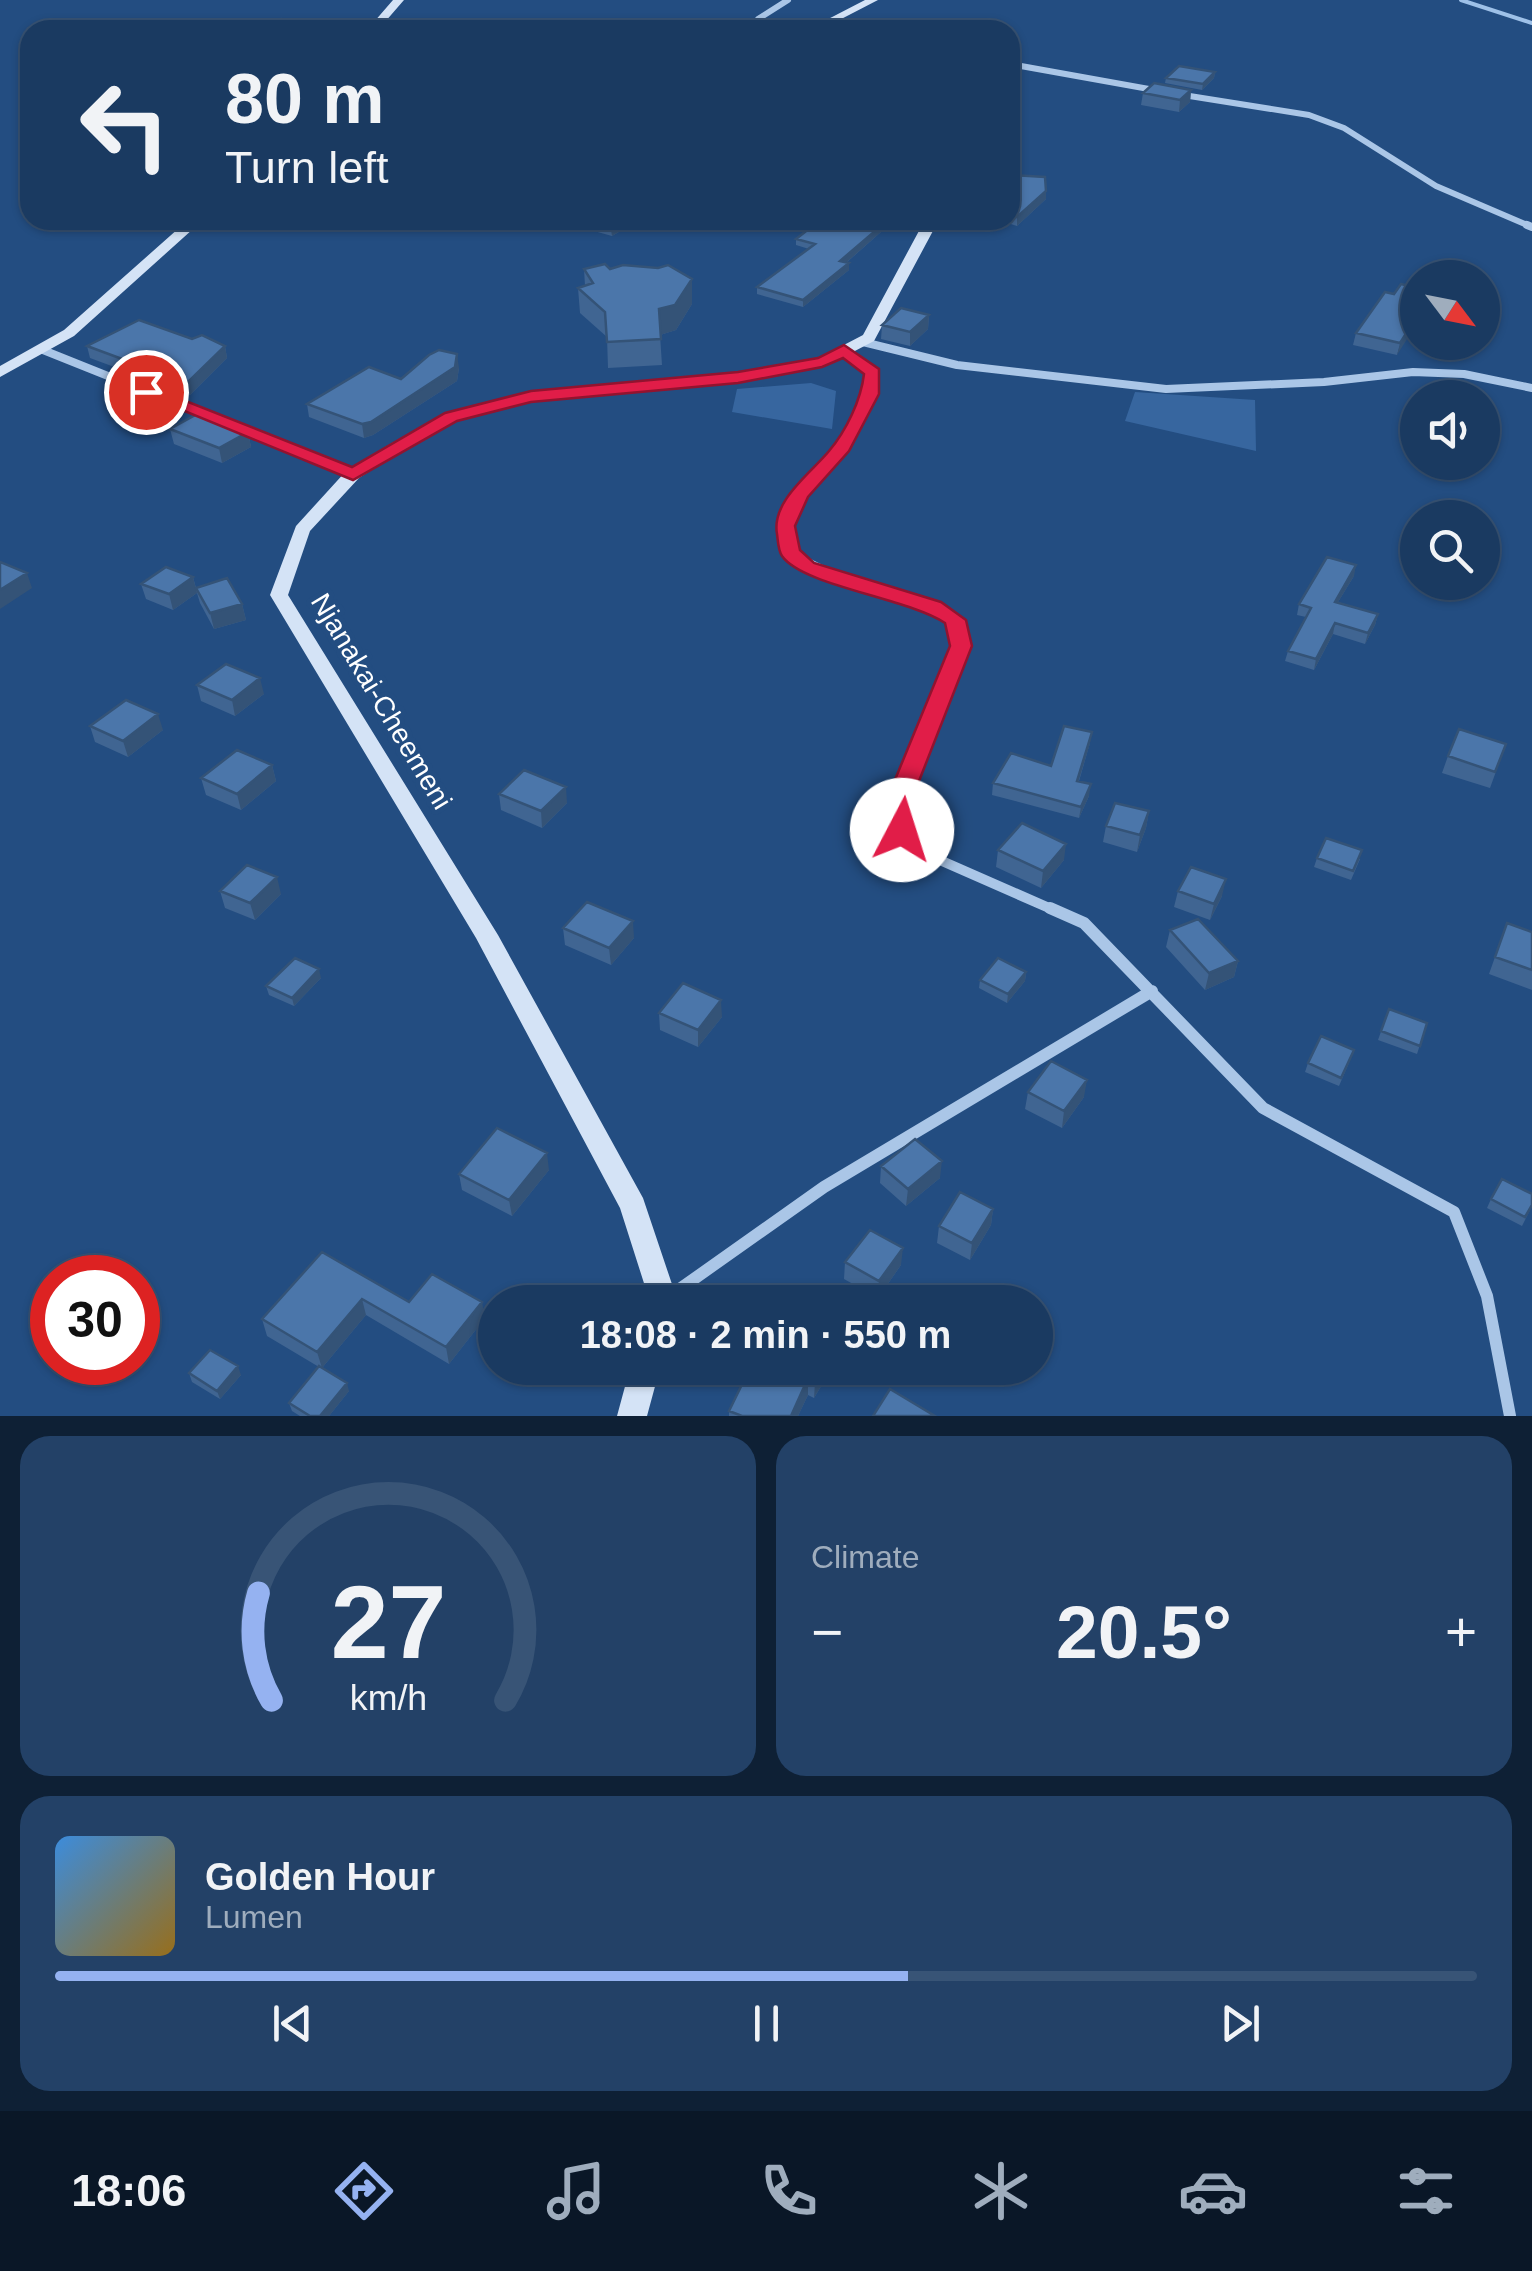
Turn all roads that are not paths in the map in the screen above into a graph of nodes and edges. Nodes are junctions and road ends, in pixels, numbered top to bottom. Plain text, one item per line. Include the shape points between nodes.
1 (399, 0) edge
2 (788, 0) edge
3 (873, 0) edge
4 (381, 20) edge
5 (758, 20) edge
6 (830, 20) edge
7 (1020, 66) edge
8 (1532, 226) edge
9 (185, 230) edge
10 (926, 230) edge
11 (853, 346) junction
12 (43, 350) junction
13 (0, 372) edge
14 (1532, 388) edge
15 (353, 474) junction
16 (1152, 992) junction
17 (659, 1285) edge
18 (686, 1285) edge
19 (641, 1385) edge
20 (632, 1416) edge
21 (1510, 1416) edge

1 - 4 main road
2 - 5 street
3 - 6 main road
7 - 8 street via 1309,115 1344,128 1436,186
9 - 12 main road
10 - 11 main road via 870,338
11 - 14 street via 1166,389 1413,372
11 - 15 main road, Njanakai-Cheemeni via 822,362 738,377 499,404 451,417
11 - 16 street via 872,372 870,394 840,451 799,495 785,526 790,552 807,567 934,606 956,620 961,646 898,804 902,830 926,854 1084,923
12 - 13 main road
12 - 15 street
15 - 17 main road, Njanakai-Cheemeni via 302,530 279,594 486,935 633,1206
16 - 18 street via 824,1186
16 - 21 street via 1262,1108 1454,1212 1487,1296
19 - 20 main road

